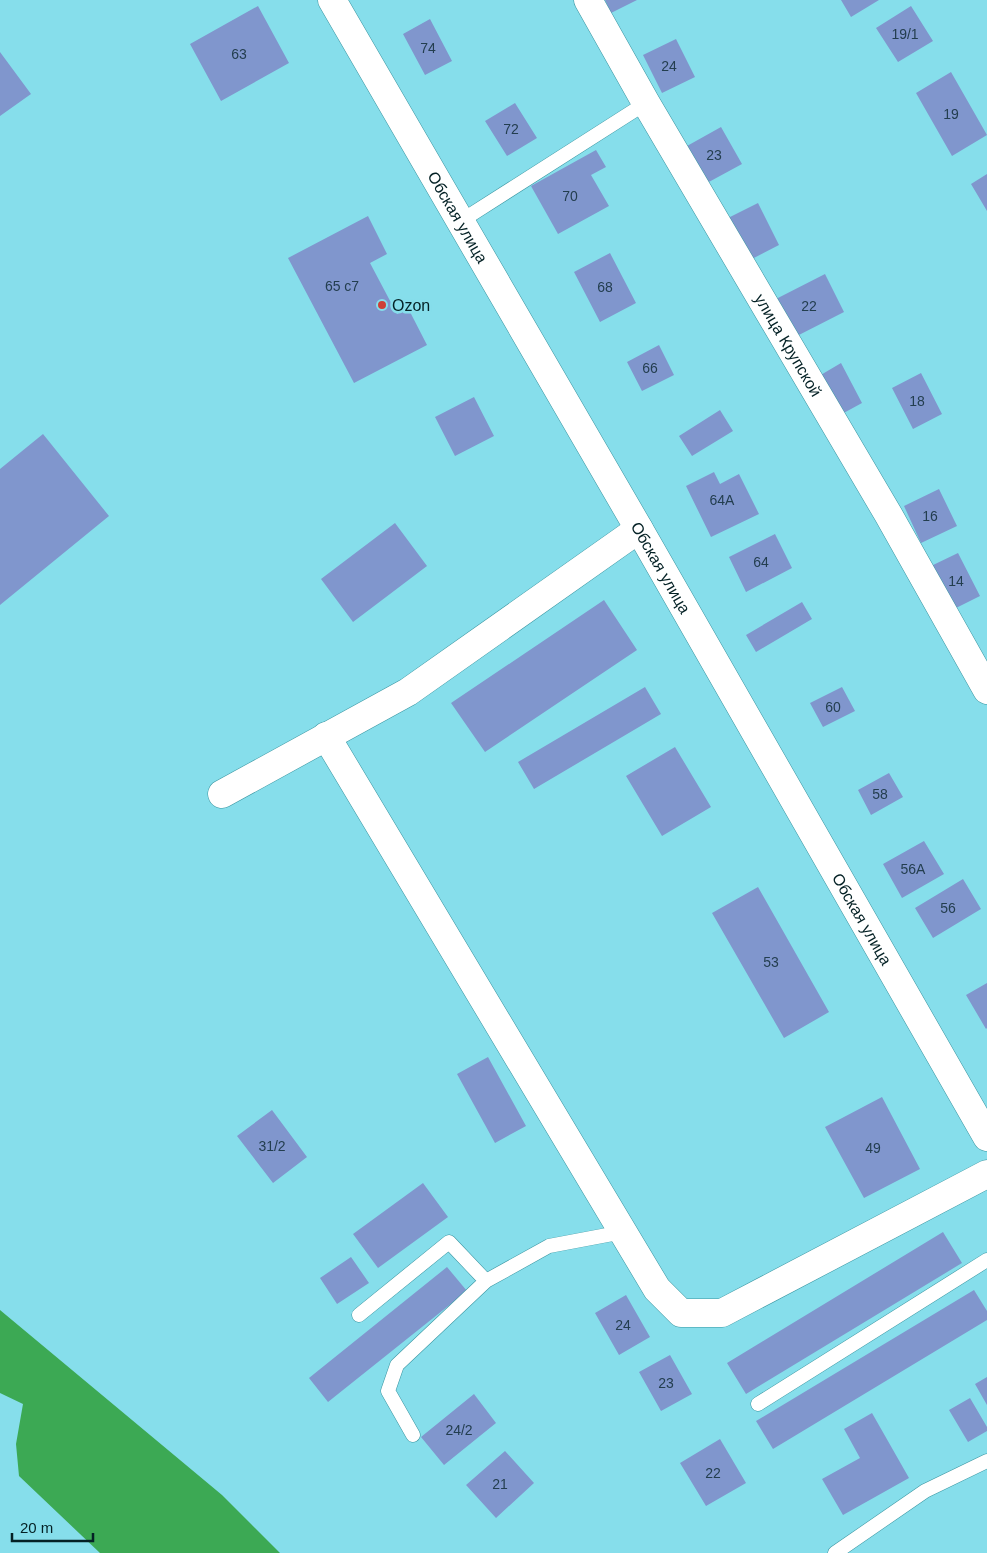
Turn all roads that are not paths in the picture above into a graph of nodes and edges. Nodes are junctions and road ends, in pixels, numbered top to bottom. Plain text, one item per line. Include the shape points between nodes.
1 (332, 0) edge
2 (588, 0) edge
3 (646, 103) junction
4 (461, 221) junction
5 (640, 529) junction
6 (987, 690) edge
7 (326, 736) junction
8 (222, 794) dead end
9 (987, 1137) edge
10 (987, 1174) edge
11 (622, 1232) junction
12 (987, 1260) edge
13 (486, 1281) junction
14 (359, 1315) dead end
15 (758, 1404) dead end
16 (413, 1435) dead end
17 (987, 1461) edge
18 (835, 1553) edge

1 - 4 street, Обская улица
2 - 3 street, улица Крупской
3 - 4 lane
3 - 6 street, улица Крупской via 883,505
4 - 5 street, Обская улица
5 - 7 street via 408,692
5 - 9 street, Обская улица
7 - 8 street
7 - 11 street
10 - 11 street via 722,1313 681,1313 656,1289
11 - 13 lane via 549,1246
12 - 15 lane
13 - 14 lane via 449,1242
13 - 16 lane via 398,1365 388,1391
17 - 18 lane via 925,1491

